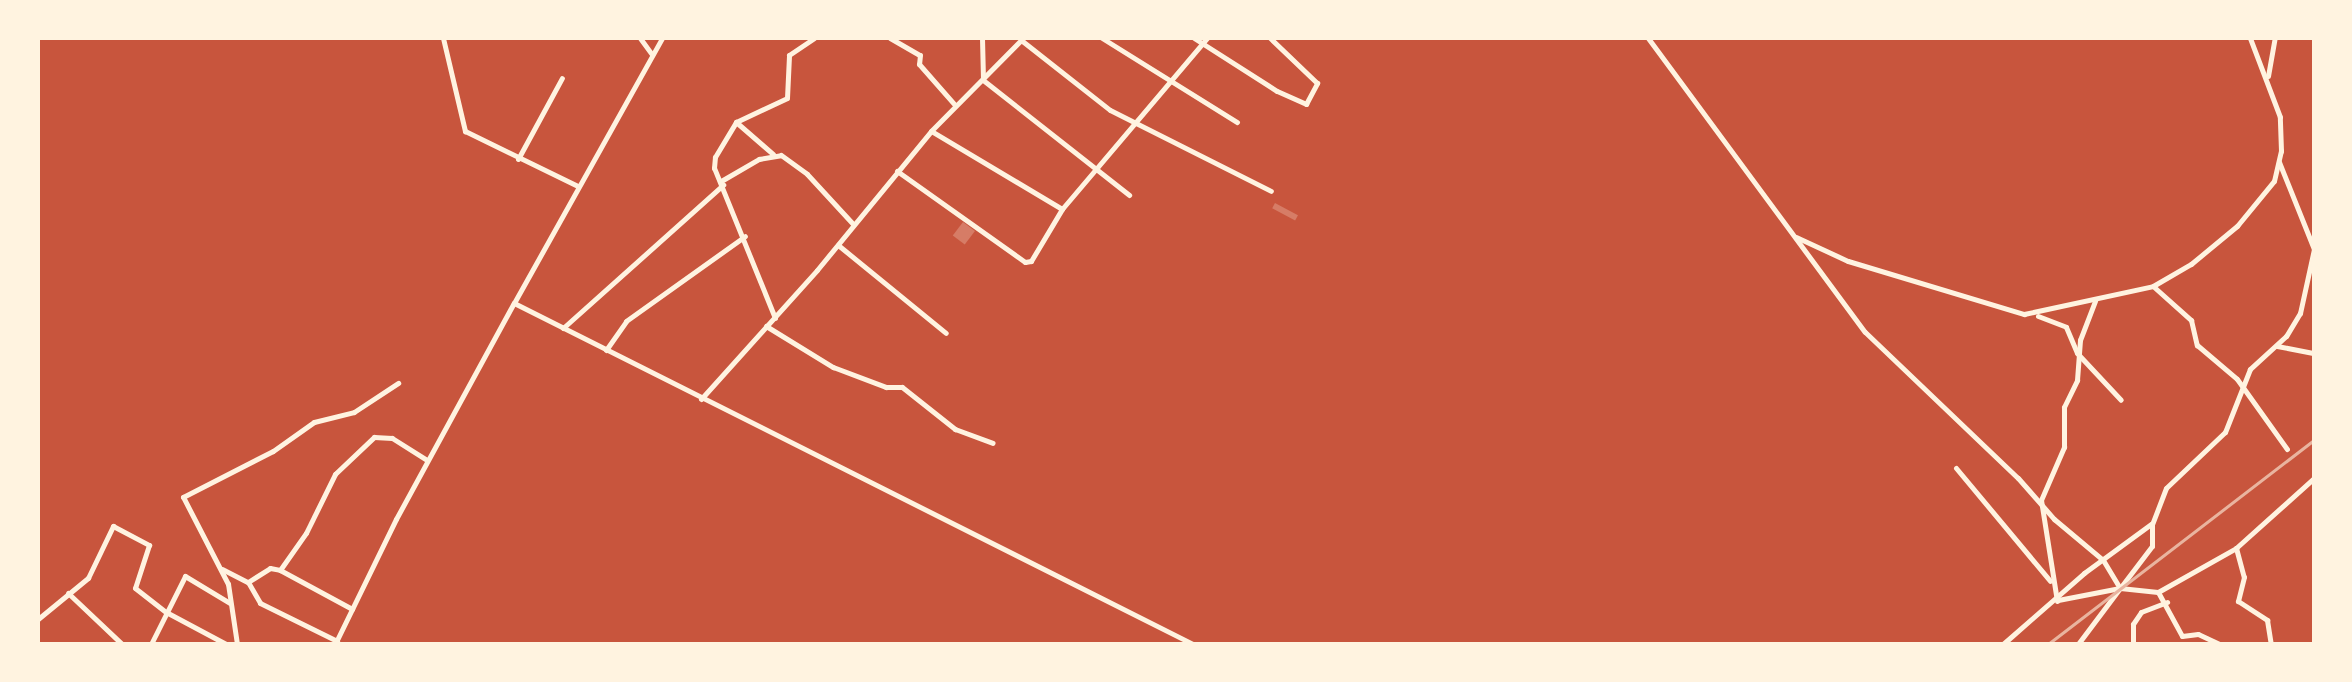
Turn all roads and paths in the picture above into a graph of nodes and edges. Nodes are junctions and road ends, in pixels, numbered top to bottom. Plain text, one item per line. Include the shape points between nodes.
1 (443, 38) edge
2 (640, 38) edge
3 (662, 38) edge
4 (814, 38) edge
5 (890, 38) edge
6 (982, 38) edge
7 (1102, 38) edge
8 (1194, 38) edge
9 (1270, 38) edge
10 (1648, 38) edge
11 (2250, 38) edge
12 (2275, 38) edge
13 (1022, 39) edge
14 (1205, 41) edge
15 (651, 54) junction
16 (2268, 77) junction
17 (562, 78) dead end
18 (983, 80) junction
19 (1171, 81) junction
20 (955, 105) junction
21 (736, 122) junction
22 (1135, 122) junction
23 (1237, 122) dead end
24 (931, 131) junction
25 (773, 154) junction
26 (518, 159) junction
27 (2279, 162) junction
28 (1096, 166) junction
29 (897, 171) junction
30 (722, 183) junction
31 (578, 186) junction
32 (1271, 191) dead end
33 (1129, 195) dead end
34 (1062, 209) junction
35 (853, 224) junction
36 (1792, 234) junction
37 (745, 236) junction
38 (838, 245) junction
39 (2153, 286) junction
40 (2095, 300) junction
41 (514, 303) junction
42 (2036, 315) junction
43 (775, 318) junction
44 (766, 326) junction
45 (563, 328) junction
46 (946, 333) dead end
47 (2277, 346) junction
48 (606, 350) junction
49 (2077, 353) junction
50 (2314, 353) edge
51 (398, 383) dead end
52 (2244, 391) junction
53 (701, 399) junction
54 (2121, 400) dead end
55 (993, 443) dead end
56 (2287, 449) dead end
57 (427, 460) junction
58 (1956, 468) dead end
59 (2314, 478) edge
60 (2041, 500) junction
61 (2152, 524) junction
62 (2236, 548) junction
63 (2103, 560) junction
64 (221, 569) junction
65 (280, 570) junction
66 (248, 582) junction
67 (2050, 582) junction
68 (2120, 588) junction
69 (2158, 592) junction
70 (68, 593) junction
71 (2057, 601) junction
72 (2167, 602) junction
73 (230, 603) junction
74 (352, 609) junction
75 (166, 612) junction
76 (38, 619) edge
77 (336, 642) edge
78 (122, 644) edge
79 (151, 644) edge
80 (226, 644) edge
81 (237, 644) edge
82 (1193, 644) edge
83 (2003, 644) edge
84 (2078, 644) edge
85 (2133, 644) edge
86 (2219, 644) edge
87 (2271, 644) edge

1 - 26 street via 465,131
2 - 15 street
3 - 15 street
4 - 21 street via 789,55 787,98
5 - 20 street via 920,55 919,64
6 - 18 street
7 - 19 street
8 - 14 street
9 - 14 street via 1317,83 1306,104 1277,91
10 - 36 street
11 - 16 street
12 - 16 street
13 - 18 street
13 - 22 street via 1110,110
14 - 19 street
15 - 31 street
16 - 27 street via 2282,134
17 - 26 street
18 - 20 street
18 - 28 street
19 - 22 street
19 - 23 street
20 - 24 street
21 - 25 street
21 - 30 street via 715,157
22 - 28 street
22 - 32 street
24 - 29 street
24 - 34 street
25 - 30 street
25 - 35 street via 807,174
26 - 31 street
27 - 39 street via 2274,181 2250,214 2191,264
27 - 47 street via 2314,249 2300,313
28 - 33 street via 1103,178
28 - 34 street
29 - 34 street via 1025,262 1031,261
29 - 35 street
30 - 37 street
30 - 45 street
31 - 41 street
35 - 38 street
36 - 42 street via 1848,261
36 - 60 street via 1865,332
37 - 43 street
37 - 48 street via 626,321
38 - 43 street
38 - 46 street
39 - 40 street
39 - 52 street via 2182,309 2197,333 2197,345
40 - 42 street
40 - 49 street
41 - 45 street
41 - 57 street
42 - 49 street via 2066,327
43 - 44 street
44 - 53 street
44 - 55 street via 833,367 886,387 902,387 955,429
45 - 48 street
47 - 50 street
47 - 52 street via 2250,369
48 - 53 street
49 - 54 street
49 - 60 street via 2077,380 2062,418 2064,447
51 - 64 street via 354,412 314,422 273,451 183,497
52 - 56 street
52 - 61 street via 2214,447 2166,488
53 - 82 street
57 - 65 street via 392,438 374,437 330,481 306,533
57 - 74 street
58 - 67 street
59 - 62 street
60 - 63 street via 2054,519
60 - 67 street
61 - 63 street
61 - 68 street via 2152,546
62 - 69 street
62 - 87 street via 2244,577 2238,601 2267,620
63 - 68 street
63 - 71 street
64 - 66 street
64 - 73 street
65 - 66 street via 270,568
65 - 74 street
66 - 77 street via 260,603
67 - 71 street
68 - 69 street
68 - 71 street
68 - 84 street
69 - 72 street
70 - 75 street via 88,578 113,526 149,545 135,588
70 - 76 street
70 - 78 street
71 - 83 street
72 - 85 street via 2141,612 2133,624
72 - 86 street via 2182,636 2198,634
73 - 75 street via 185,576
73 - 81 street
74 - 77 street
75 - 79 street
75 - 80 street

